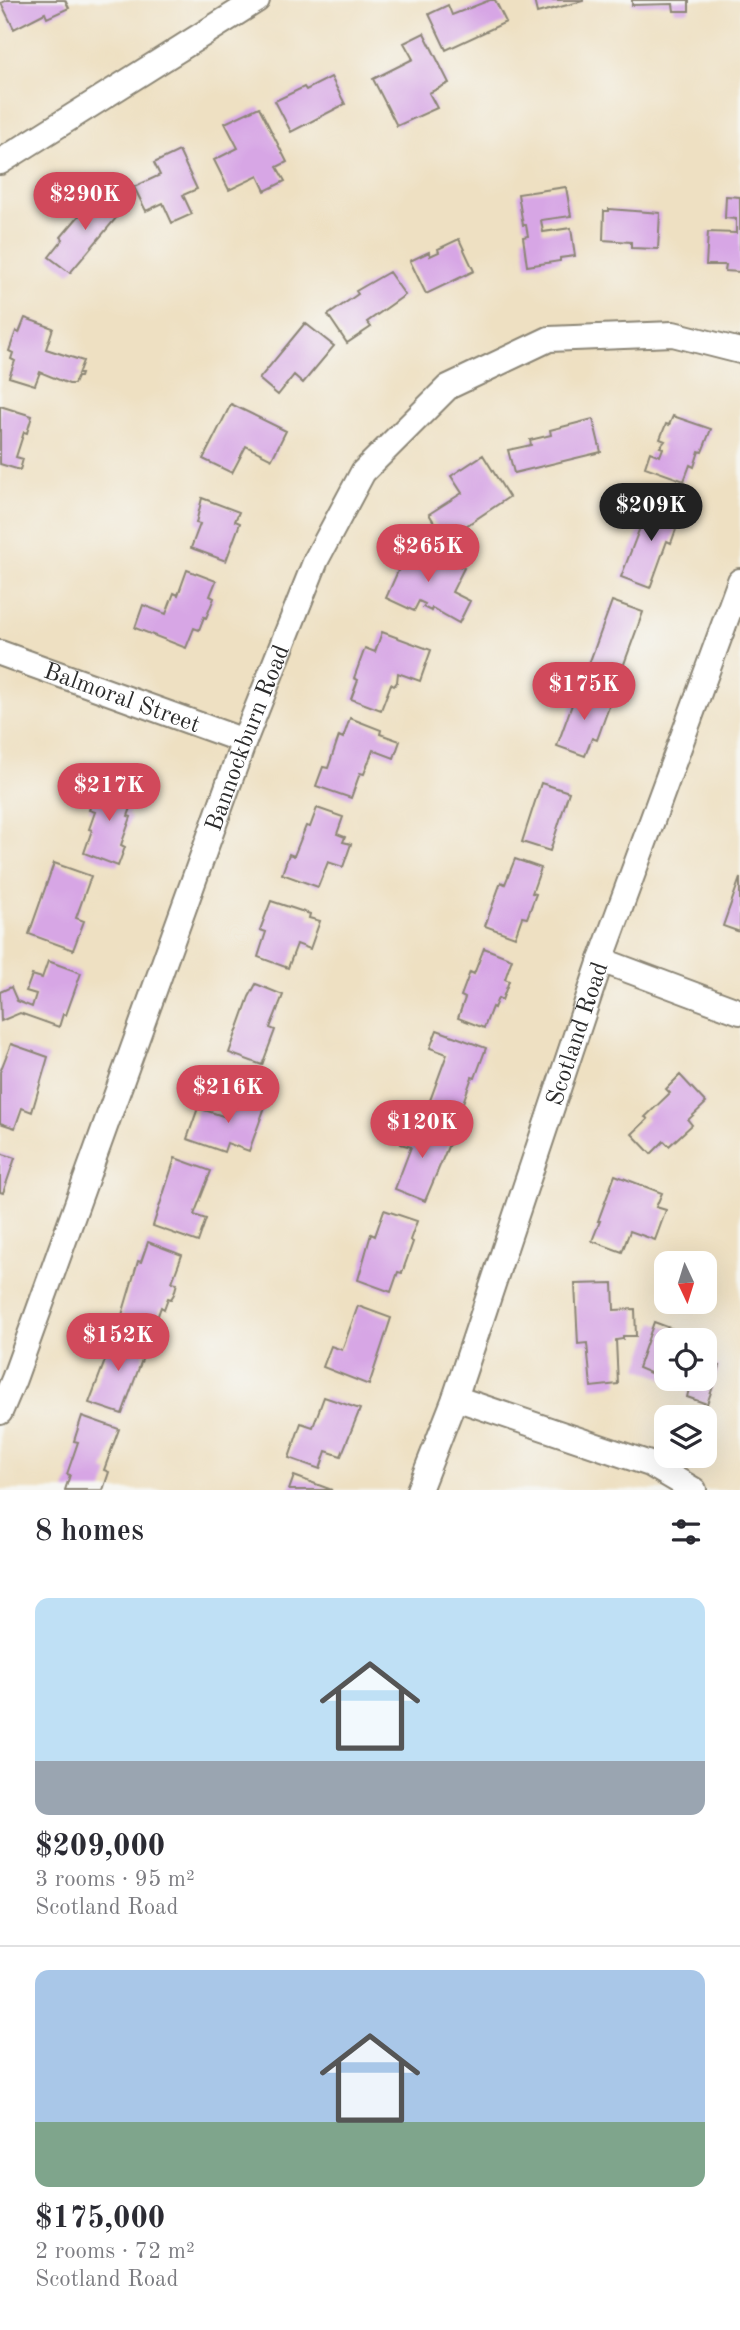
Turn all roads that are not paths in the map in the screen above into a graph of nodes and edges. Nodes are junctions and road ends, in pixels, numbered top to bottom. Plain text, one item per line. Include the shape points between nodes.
1 (257, 0) edge
2 (0, 162) edge
3 (740, 351) edge
4 (740, 581) edge
5 (0, 653) edge
6 (244, 741) junction
7 (601, 960) junction
8 (740, 1012) edge
9 (454, 1398) junction
10 (0, 1412) edge
11 (419, 1490) edge
12 (694, 1490) edge

1 - 2 street
3 - 6 street, Bannockburn Road via 673,334 549,339 448,387 363,472 316,560
4 - 7 street, Scotland Road
5 - 6 street, Balmoral Street
6 - 10 street, Bannockburn Road
7 - 8 street
7 - 9 street, Scotland Road
9 - 11 street, Scotland Road
9 - 12 street via 650,1464

